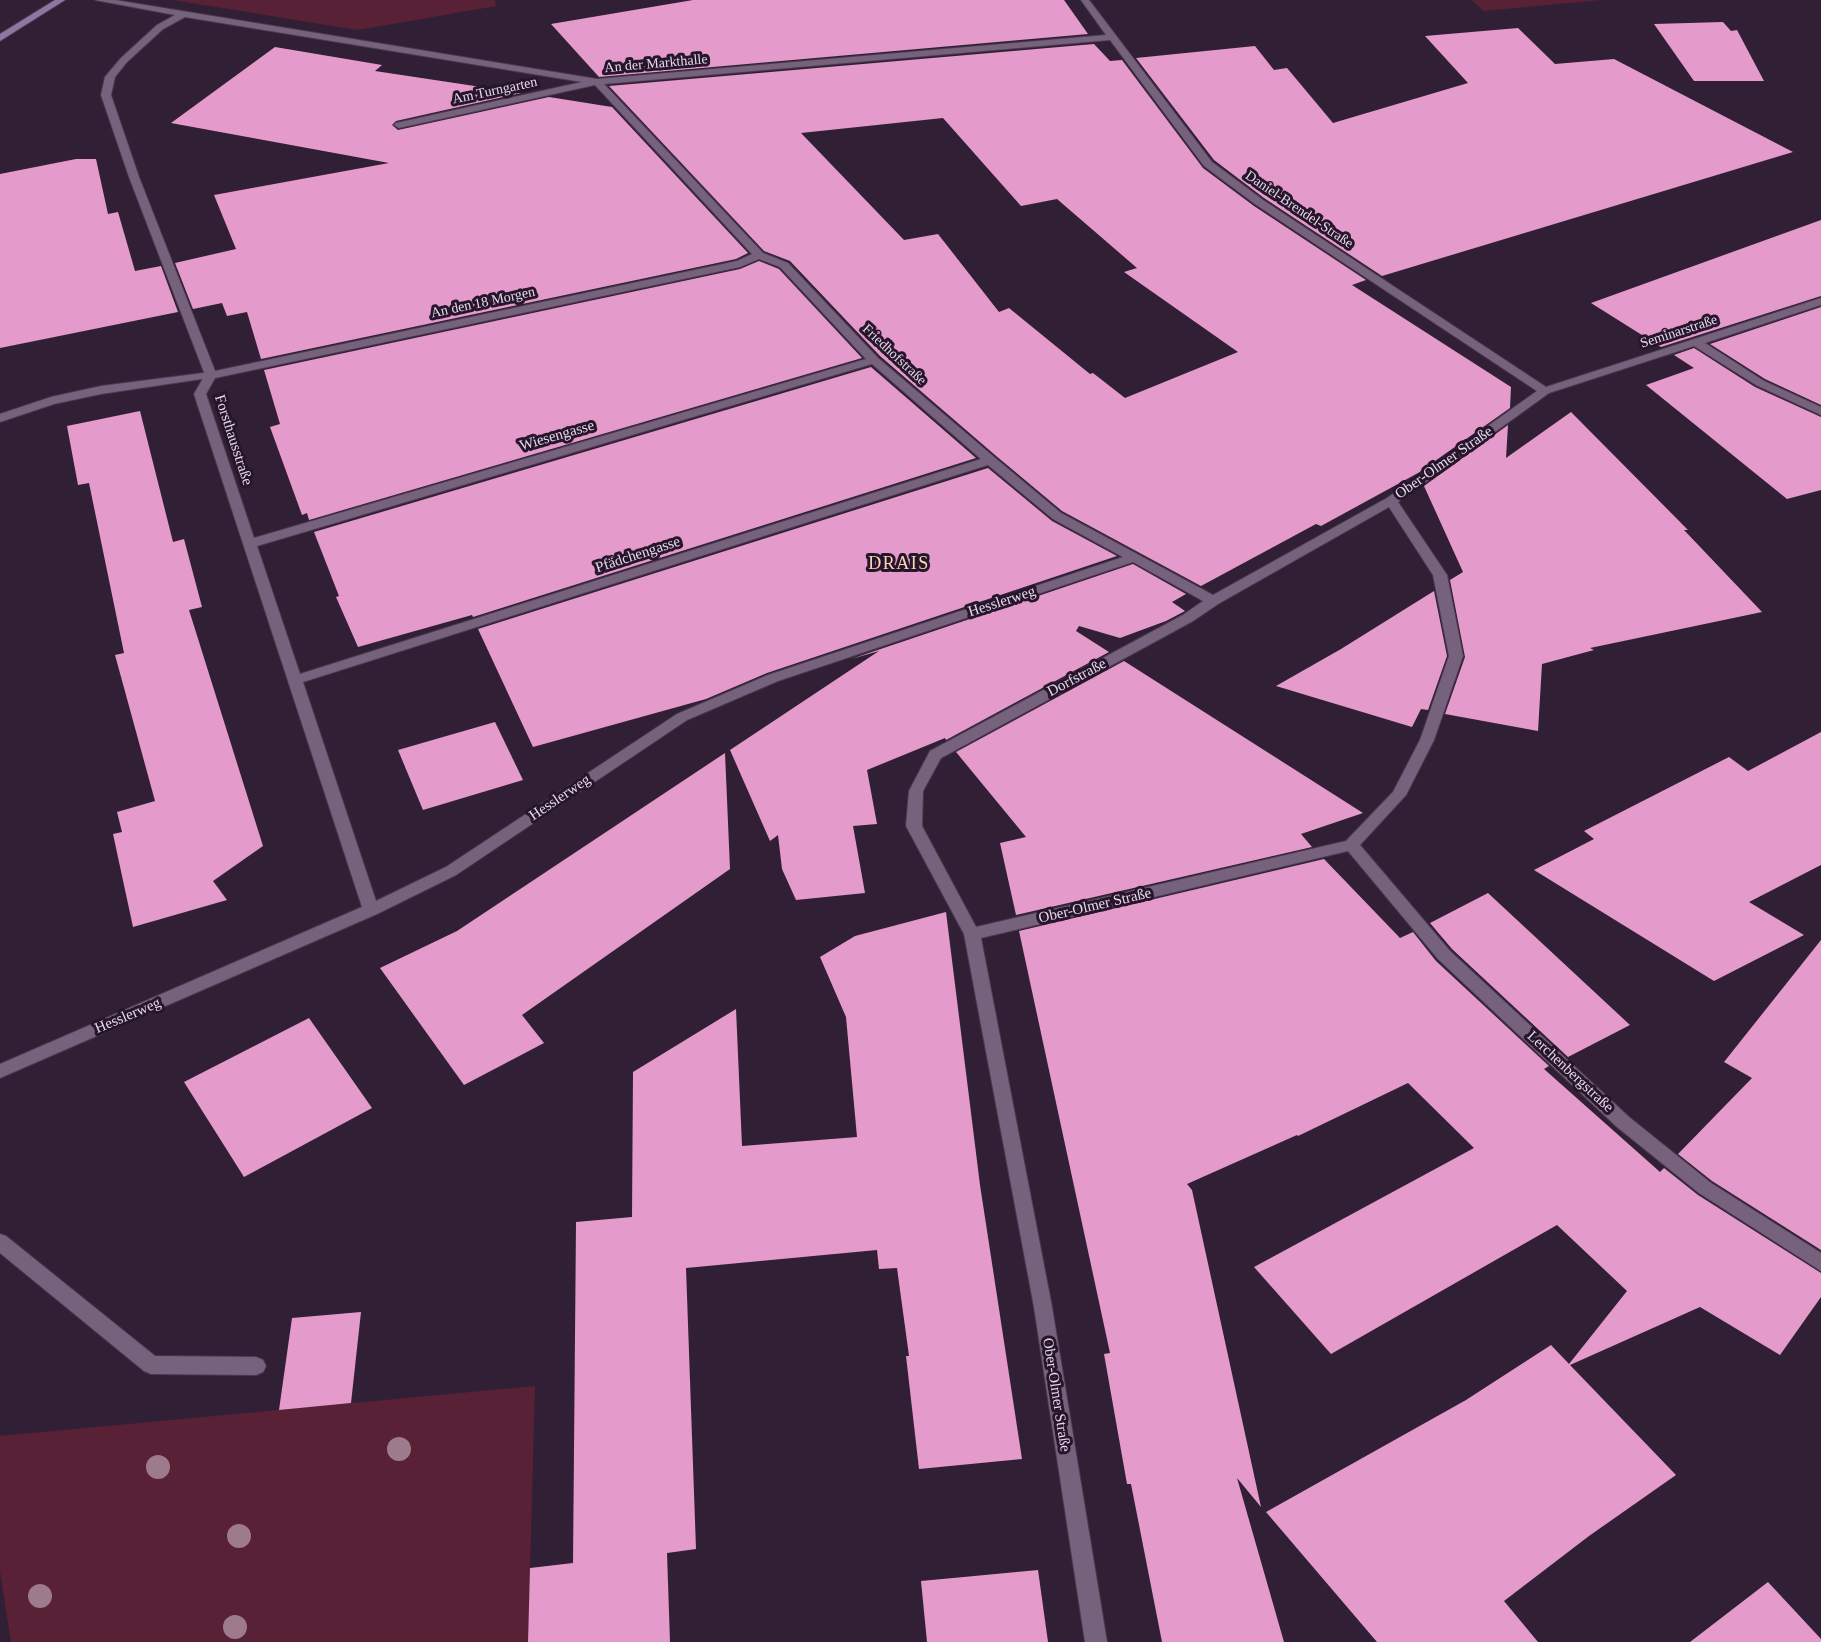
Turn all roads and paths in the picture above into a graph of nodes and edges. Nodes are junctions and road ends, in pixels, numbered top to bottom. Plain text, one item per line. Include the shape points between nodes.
1 (61, 0) edge
2 (99, 0) edge
3 (1085, 0) edge
4 (184, 14) junction
5 (1111, 37) junction
6 (0, 38) edge
7 (597, 82) junction
8 (399, 125) dead end
9 (759, 255) junction
10 (1821, 301) edge
11 (1696, 342) junction
12 (874, 360) junction
13 (211, 375) junction
14 (1545, 392) junction
15 (1821, 411) edge
16 (0, 418) edge
17 (990, 460) junction
18 (1391, 501) junction
19 (249, 544) junction
20 (1133, 558) junction
21 (1213, 601) junction
22 (295, 680) junction
23 (1351, 845) junction
24 (371, 910) junction
25 (972, 934) junction
26 (0, 1071) edge
27 (0, 1242) edge
28 (1821, 1263) edge
29 (256, 1366) dead end
30 (1096, 1642) edge

1 - 6 main road
2 - 4 street, An der Markthalle
3 - 5 street, Daniel-Brendel-Straße
4 - 7 street, An der Markthalle
4 - 13 street, Forsthausstraße via 160,27 124,60 110,77 106,95
5 - 7 street, An der Markthalle
5 - 14 street, Daniel-Brendel-Straße via 1208,164 1269,209
7 - 8 street, Am Turngarten
7 - 9 street, Friedhofstraße
9 - 12 street, Friedhofstraße via 784,265
9 - 13 street, An den 18 Morgen via 740,264
10 - 11 street, Seminarstraße
11 - 14 street, Seminarstraße
11 - 15 street via 1760,383
12 - 17 street, Friedhofstraße
12 - 19 street, Wiesengasse
13 - 16 street, An den 18 Morgen via 101,390
13 - 19 street, Forsthausstraße via 201,394
14 - 18 street, Ober-Olmer Straße
17 - 20 street, Friedhofstraße via 1057,516
17 - 22 street, Pfädchengasse
18 - 21 street, Dorfstraße
18 - 23 street, Ober-Olmer Straße via 1440,575 1456,656 1427,740 1399,795
19 - 22 street, Forsthausstraße
20 - 21 street, Friedhofstraße
20 - 24 street, Hesslerweg via 773,678 682,717 451,871
21 - 25 street, Dorfstraße via 935,755 916,791 914,826
22 - 24 street, Forsthausstraße
23 - 25 street, Ober-Olmer Straße
23 - 28 street, Lerchenbergstraße via 1444,955 1623,1122 1705,1188
24 - 26 street, Hesslerweg
25 - 30 street, Ober-Olmer Straße via 1043,1307
27 - 29 street via 151,1365

